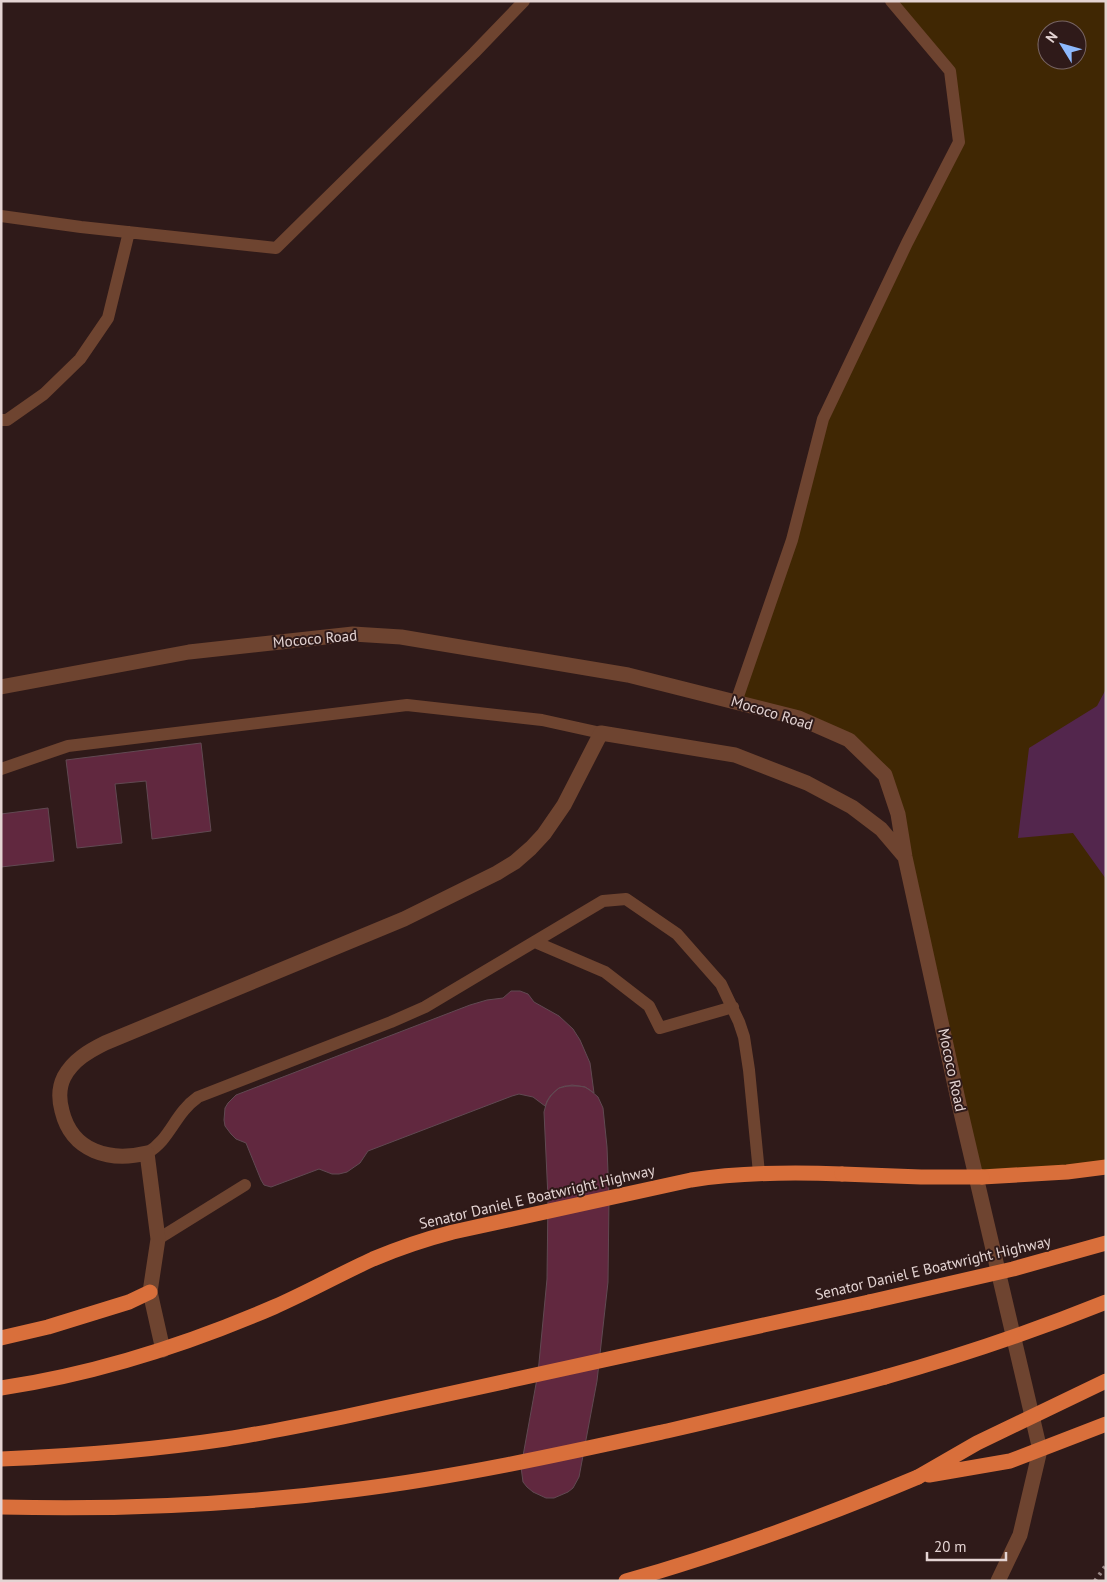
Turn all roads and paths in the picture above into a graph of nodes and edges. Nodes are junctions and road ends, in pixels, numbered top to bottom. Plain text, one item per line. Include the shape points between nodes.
1 (524, 1) edge
2 (891, 1) edge
3 (1, 216) edge
4 (129, 232) junction
5 (1, 420) edge
6 (1, 687) edge
7 (736, 702) junction
8 (601, 733) junction
9 (1, 769) edge
10 (905, 857) junction
11 (535, 942) junction
12 (733, 1007) junction
13 (147, 1153) junction
14 (1106, 1167) edge
15 (759, 1173) junction
16 (245, 1185) dead end
17 (158, 1239) junction
18 (1106, 1243) edge
19 (150, 1292) junction
20 (1106, 1302) edge
21 (1, 1338) edge
22 (163, 1350) junction
23 (1106, 1381) edge
24 (1, 1388) edge
25 (1106, 1424) edge
26 (1, 1459) edge
27 (918, 1477) junction
28 (1, 1507) edge
29 (626, 1581) edge
30 (998, 1581) edge

1 - 4 lane via 276,248
2 - 7 lane via 950,71 959,142 823,419 792,540
3 - 4 lane
4 - 5 lane via 108,318 80,359 44,394 7,420
6 - 7 street, Mococo Road via 189,652 353,634 400,637 628,675
7 - 10 street, Mococo Road via 799,718 848,740 885,775 898,814
8 - 9 lane via 542,720 407,705 68,746
8 - 10 street via 734,755 807,783 852,807 882,829
8 - 13 street via 564,805 544,834 515,862 404,919 105,1043 82,1056 64,1078 60,1091 60,1104 69,1129 77,1140 99,1153 122,1156
10 - 30 street, Mococo Road via 1040,1450 1020,1535
11 - 12 lane via 605,972 649,1006 660,1028
11 - 12 lane via 603,901 626,899 677,934 721,984
11 - 13 lane via 425,1008 198,1097 181,1112 161,1142
12 - 15 lane via 749,1070
13 - 17 street
14 - 15 highway, Senator Daniel E Boatwright Highway, bridge via 982,1177
15 - 22 highway, Senator Daniel E Boatwright Highway via 665,1185 428,1238 373,1259 275,1307
16 - 17 lane
17 - 19 street
18 - 26 highway, Senator Daniel E Boatwright Highway, bridge via 1004,1271 869,1302 343,1417 228,1438 143,1449
19 - 21 highway via 76,1319
19 - 22 street
20 - 28 highway, bridge via 995,1343 885,1377 623,1441 466,1473 273,1499 195,1505
22 - 24 highway, Senator Daniel E Boatwright Highway via 86,1372
23 - 27 highway, bridge via 977,1443
25 - 27 highway, bridge via 1010,1461
27 - 29 highway via 759,1539

